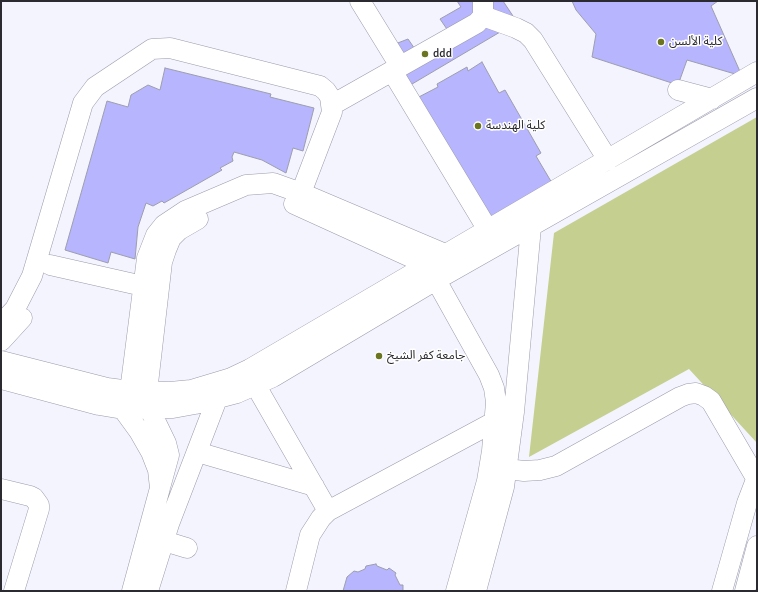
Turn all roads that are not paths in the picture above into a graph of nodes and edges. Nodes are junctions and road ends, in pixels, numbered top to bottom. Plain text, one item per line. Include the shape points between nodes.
1 (360, 1) edge
2 (483, 9) edge
3 (396, 69) junction
4 (757, 72) edge
5 (678, 90) dead end
6 (88, 95) junction
7 (757, 98) edge
8 (712, 99) junction
9 (332, 104) junction
10 (608, 160) junction
11 (301, 193) junction
12 (531, 227) junction
13 (488, 230) junction
14 (445, 254) junction
15 (50, 265) junction
16 (432, 273) junction
17 (143, 286) junction
18 (1, 324) edge
19 (1, 341) edge
20 (1, 361) edge
21 (1, 379) edge
22 (256, 386) junction
23 (142, 398) junction
24 (217, 399) junction
25 (123, 410) junction
26 (514, 412) junction
27 (496, 421) junction
28 (197, 452) junction
29 (507, 469) junction
30 (757, 478) edge
31 (314, 486) junction
32 (160, 488) junction
33 (1, 489) edge
34 (328, 511) junction
35 (164, 541) junction
36 (757, 546) edge
37 (188, 548) dead end
38 (14, 591) edge
39 (132, 591) edge
40 (148, 591) edge
41 (296, 591) edge
42 (456, 591) edge
43 (476, 591) edge
44 (722, 591) edge
45 (745, 591) edge

1 - 3 lane
2 - 3 lane via 477,23
2 - 10 lane via 526,33 533,40
3 - 9 lane
3 - 13 lane
4 - 8 lane
5 - 8 lane
6 - 9 lane via 104,80 143,53 161,47 320,86 330,97
6 - 15 lane via 91,109
6 - 18 lane via 79,111 32,276 15,309
7 - 12 lane
8 - 10 lane
9 - 11 lane via 332,112
10 - 13 lane
11 - 14 lane
11 - 17 lane via 273,183 246,185 174,217 156,235 147,258
12 - 16 lane
12 - 26 lane
13 - 14 lane
14 - 16 lane
15 - 17 lane
15 - 19 lane via 36,298
16 - 22 lane
16 - 23 lane via 231,378 191,390
16 - 23 lane via 276,197 250,197 189,223 171,238 162,262
16 - 27 lane via 489,375 494,388
17 - 23 lane
20 - 23 lane
21 - 25 lane
22 - 24 lane
22 - 31 lane
23 - 24 lane via 180,407
23 - 25 lane
23 - 32 lane via 166,442 169,455
24 - 28 lane
25 - 32 lane via 151,452 158,470
26 - 27 lane
26 - 29 lane
27 - 34 lane
27 - 42 lane via 487,481
28 - 31 lane
28 - 35 lane
29 - 30 lane via 524,471 556,466 680,397 696,393 711,401
29 - 43 lane via 500,506
30 - 44 lane
31 - 34 lane
32 - 39 lane
33 - 38 lane via 30,496 39,505
34 - 41 lane via 310,535
35 - 37 lane
35 - 40 lane
36 - 45 lane

